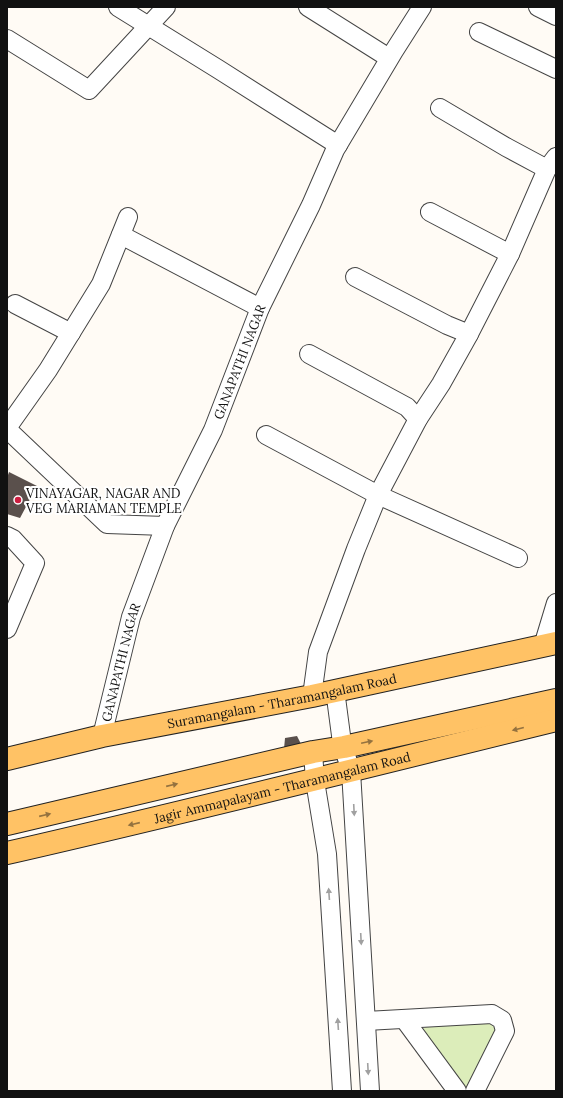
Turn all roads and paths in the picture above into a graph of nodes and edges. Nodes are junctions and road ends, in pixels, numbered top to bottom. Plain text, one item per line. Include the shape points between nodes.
1 (118, 7) edge
2 (166, 7) edge
3 (308, 7) edge
4 (422, 7) edge
5 (538, 7) edge
6 (556, 16) edge
7 (149, 26) junction
8 (479, 32) dead end
9 (7, 39) edge
10 (389, 58) junction
11 (556, 69) edge
12 (440, 108) dead end
13 (338, 145) junction
14 (551, 163) edge
15 (430, 212) dead end
16 (128, 217) dead end
17 (121, 235) junction
18 (510, 254) junction
19 (355, 277) dead end
20 (16, 304) dead end
21 (260, 308) junction
22 (71, 333) junction
23 (469, 334) junction
24 (309, 354) dead end
25 (418, 419) junction
26 (7, 428) edge
27 (266, 435) dead end
28 (378, 496) junction
29 (165, 526) junction
30 (7, 536) edge
31 (518, 558) dead end
32 (556, 603) edge
33 (7, 629) edge
34 (550, 644) edge
35 (335, 690) junction
36 (312, 696) junction
37 (556, 700) edge
38 (556, 720) edge
39 (102, 736) junction
40 (344, 747) junction
41 (313, 752) junction
42 (7, 759) edge
43 (351, 771) junction
44 (314, 781) junction
45 (7, 824) edge
46 (7, 852) edge
47 (404, 1019) junction
48 (366, 1021) junction
49 (342, 1091) edge
50 (370, 1091) edge
51 (457, 1091) edge
52 (475, 1091) edge

1 - 7 street
2 - 7 street
3 - 10 street
4 - 10 street, GANAPATHI NAGAR
5 - 6 street
7 - 9 street via 89,90
7 - 13 street
8 - 11 street
10 - 13 street, GANAPATHI NAGAR
12 - 14 street via 506,147
13 - 21 street, GANAPATHI NAGAR via 312,205
14 - 18 street
15 - 18 street
16 - 17 street
17 - 21 street
17 - 22 street via 101,284
18 - 23 street
19 - 23 street
20 - 22 street
21 - 29 street, GANAPATHI NAGAR via 214,430
22 - 26 street
23 - 25 street
24 - 25 street via 407,407
25 - 28 street
26 - 29 street via 107,524
27 - 28 street
28 - 31 street
28 - 36 street via 318,652
29 - 39 street, GANAPATHI NAGAR via 131,617
30 - 33 street via 13,539 35,563
32 - 34 street
34 - 35 main road, Suramangalam - Tharamangalam Road
35 - 36 main road, Suramangalam - Tharamangalam Road
35 - 40 street
36 - 39 main road, Suramangalam - Tharamangalam Road
40 -> 37 main road
38 -> 43 main road, Jagir Ammapalayam - Tharamangalam Road
39 - 42 main road, Suramangalam - Tharamangalam Road
40 - 41 main road
40 - 43 street
41 - 44 street
45 -> 41 main road
43 - 44 main road, Jagir Ammapalayam - Tharamangalam Road
43 -> 48 street
44 -> 46 main road, Jagir Ammapalayam - Tharamangalam Road
49 -> 44 street via 327,854
47 - 48 street
47 - 51 street
47 - 52 street via 492,1014 502,1020 505,1031
48 -> 50 street

